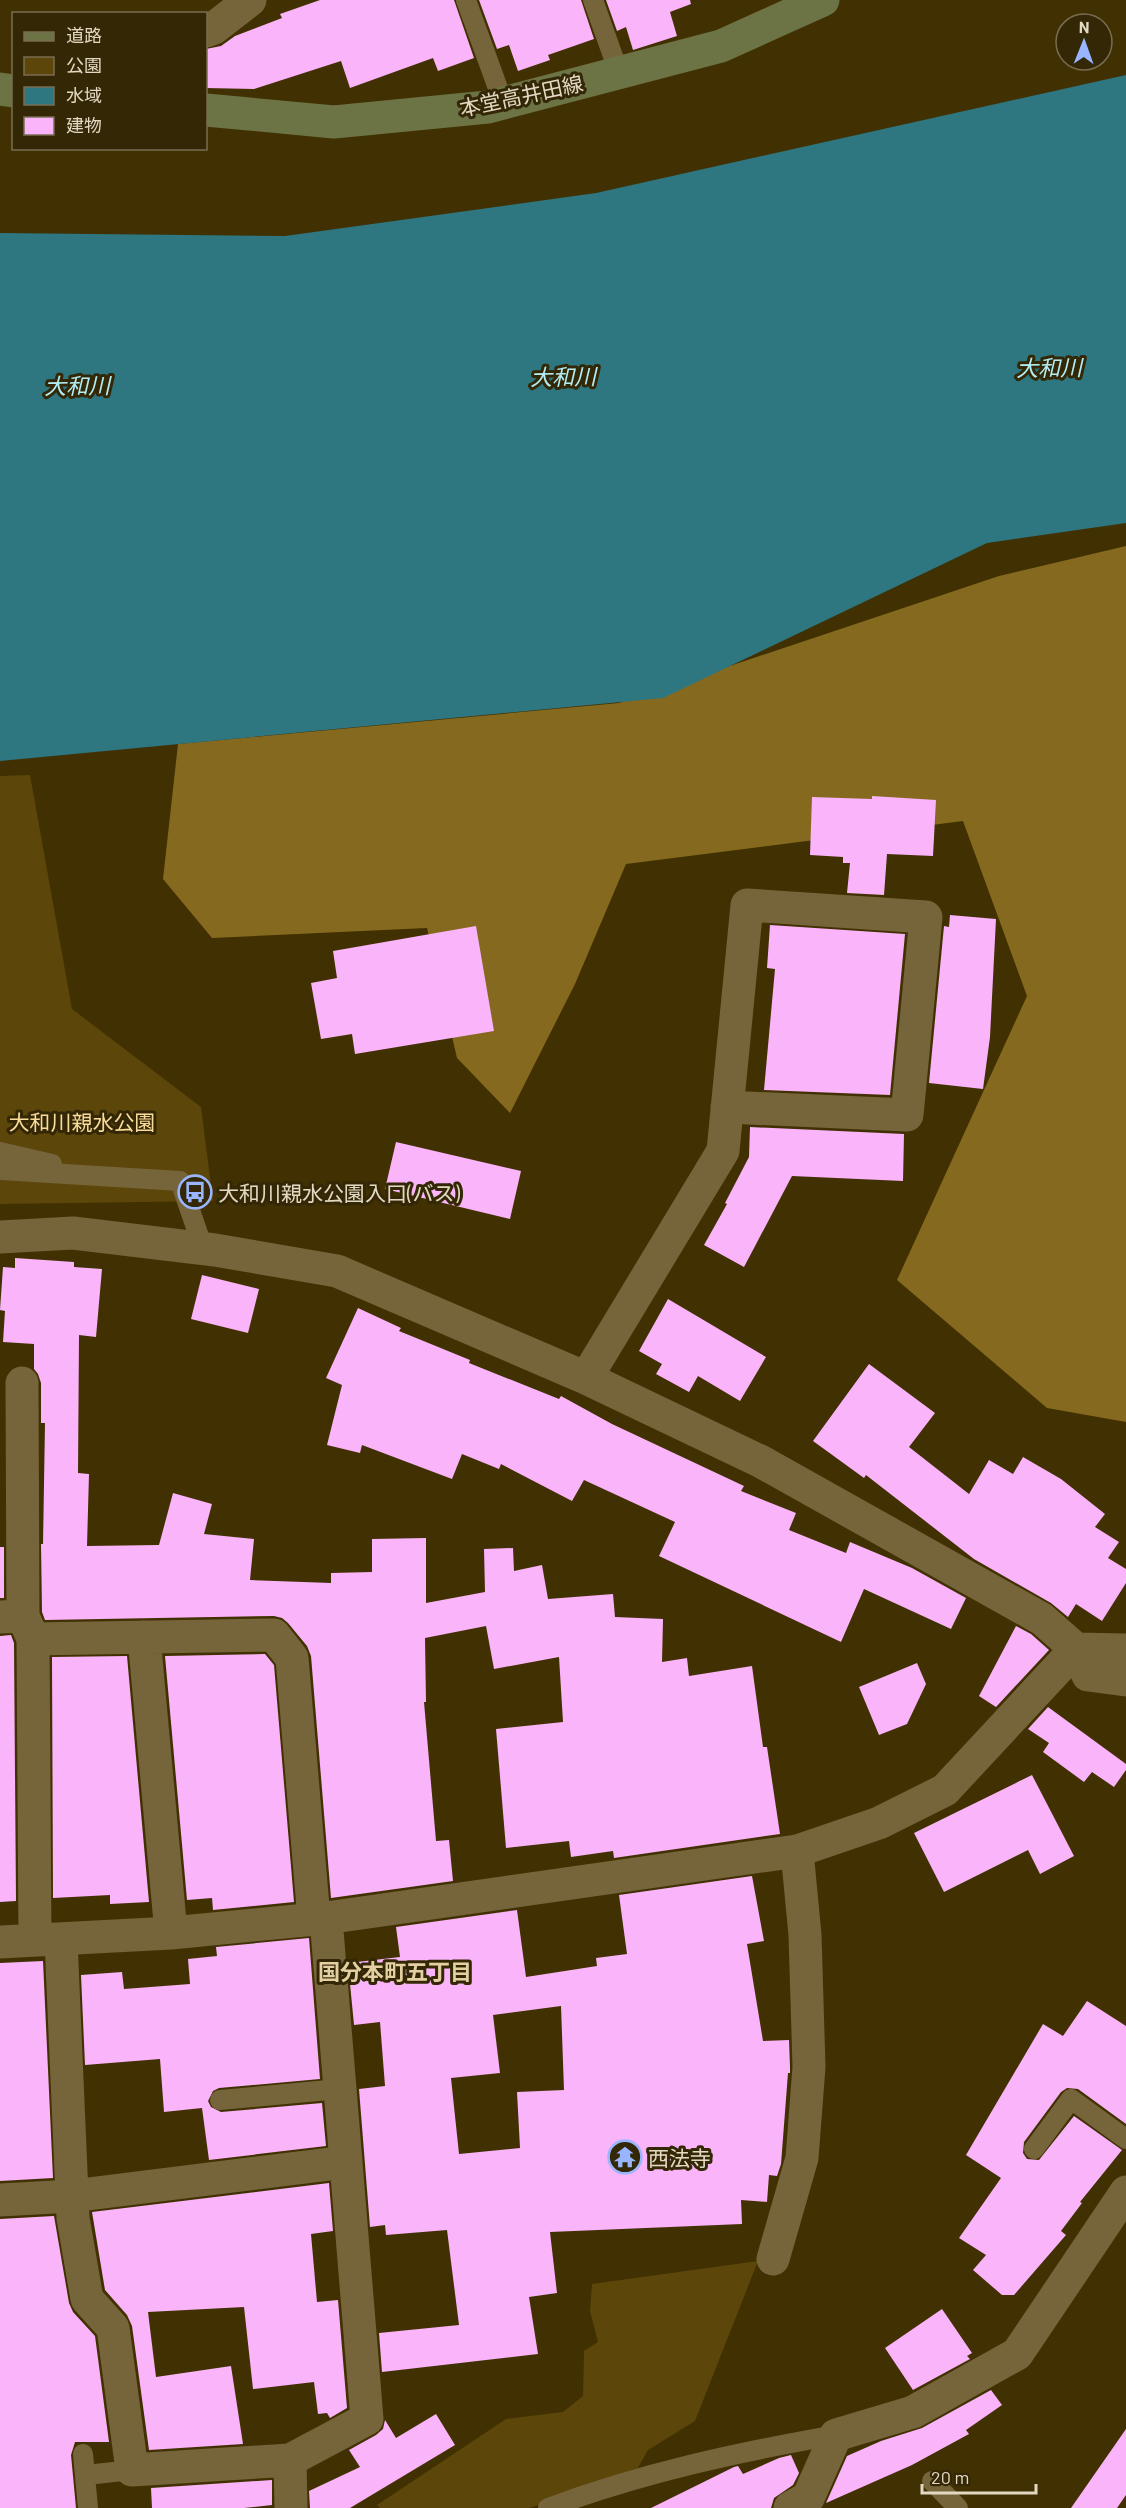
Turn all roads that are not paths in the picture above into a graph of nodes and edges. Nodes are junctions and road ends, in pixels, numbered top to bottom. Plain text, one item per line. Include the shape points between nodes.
1 (250, 0) edge
2 (466, 0) edge
3 (593, 0) edge
4 (823, 0) edge
5 (207, 31) edge
6 (619, 73) junction
7 (503, 102) junction
8 (207, 110) edge
9 (727, 1107) junction
10 (0, 1152) edge
11 (0, 1170) edge
12 (111, 1177) junction
13 (0, 1236) edge
14 (203, 1248) junction
15 (586, 1378) junction
16 (22, 1383) dead end
17 (19, 1624) edge
18 (144, 1637) junction
19 (1076, 1649) junction
20 (1126, 1650) edge
21 (1126, 1680) edge
22 (797, 1851) junction
23 (320, 1919) junction
24 (171, 1933) junction
25 (48, 1940) junction
26 (0, 1942) edge
27 (339, 2089) junction
28 (220, 2100) dead end
29 (1126, 2139) edge
30 (1034, 2148) dead end
31 (346, 2163) junction
32 (1126, 2192) edge
33 (72, 2196) junction
34 (0, 2200) edge
35 (773, 2259) dead end
36 (836, 2435) junction
37 (83, 2454) dead end
38 (291, 2460) junction
39 (132, 2470) junction
40 (86, 2475) junction
41 (932, 2481) dead end
42 (88, 2508) edge
43 (291, 2508) edge
44 (548, 2508) edge
45 (790, 2508) edge
46 (958, 2508) edge

1 - 5 street
2 - 7 lane
3 - 6 lane
4 - 6 main road, 本堂高井田線 via 721,46
6 - 7 main road, 本堂高井田線
7 - 8 main road, 本堂高井田線 via 488,107 334,122
9 - 9 street via 907,1115 926,917 747,905
9 - 15 street via 723,1151
10 - 12 lane
11 - 12 lane
12 - 14 lane via 180,1181
13 - 14 street via 73,1233
14 - 15 street via 338,1271
15 - 19 street via 760,1461 1042,1619
16 - 17 street
17 - 18 street
17 - 25 street
18 - 23 street via 274,1635 292,1658
18 - 24 street
19 - 20 street
19 - 21 street via 1088,1675
19 - 22 street via 945,1790 879,1823
22 - 23 street
22 - 35 street via 805,1935 809,2067 802,2158
23 - 24 street
23 - 27 street
24 - 25 street
25 - 26 street
25 - 33 street
27 - 28 lane
27 - 31 street
29 - 30 lane via 1071,2099
31 - 33 street
31 - 38 street via 367,2419
32 - 36 street via 1017,2354 913,2412
33 - 34 street
33 - 39 street via 87,2299 113,2328
36 - 44 lane via 681,2466
36 - 45 street via 808,2498
37 - 40 lane
38 - 39 street
38 - 43 street
39 - 40 lane
40 - 42 lane
41 - 46 lane

